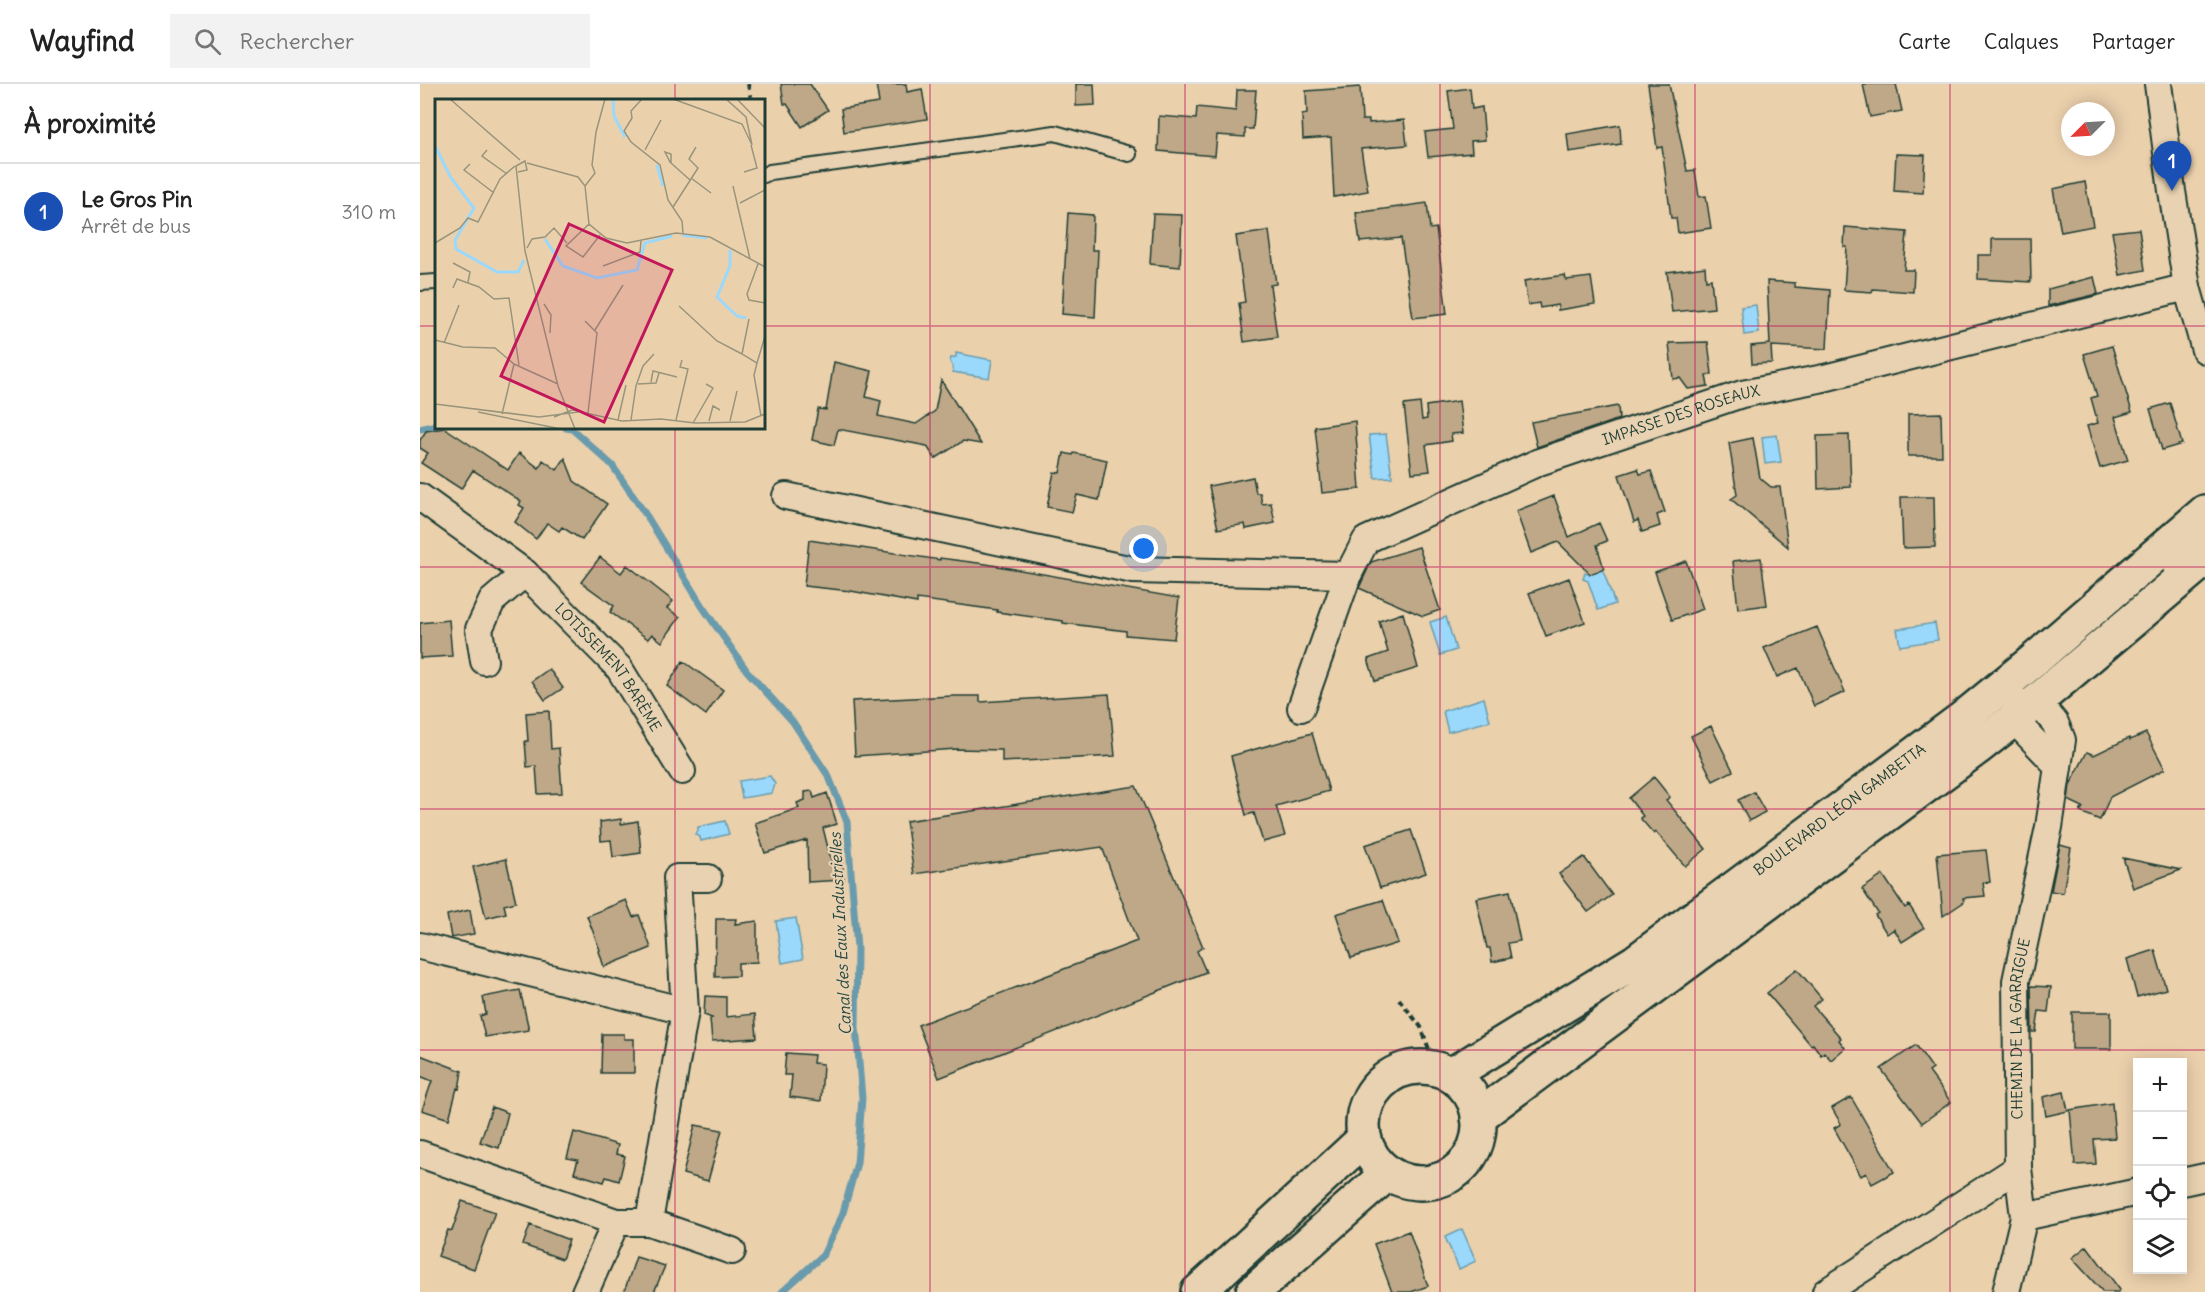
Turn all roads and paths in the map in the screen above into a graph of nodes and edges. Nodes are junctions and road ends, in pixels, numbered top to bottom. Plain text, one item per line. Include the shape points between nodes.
1 (748, 84) edge
2 (2158, 84) edge
3 (752, 99) edge
4 (1129, 154) dead end
5 (765, 175) edge
6 (435, 282) edge
7 (420, 283) edge
8 (2187, 287) junction
9 (2205, 350) edge
10 (786, 496) dead end
11 (420, 497) edge
12 (2205, 512) edge
13 (2205, 539) edge
14 (2205, 559) edge
15 (525, 573) junction
16 (1348, 575) junction
17 (2142, 612) junction
18 (484, 661) dead end
19 (2015, 704) junction
20 (1301, 708) dead end
21 (682, 771) dead end
22 (708, 878) dead end
23 (420, 946) edge
24 (1399, 999) dead end
25 (685, 1011) junction
26 (1442, 1071) junction
27 (1478, 1118) junction
28 (1364, 1139) junction
29 (420, 1154) edge
30 (2018, 1168) junction
31 (1388, 1173) junction
32 (2205, 1178) edge
33 (2187, 1181) edge
34 (2133, 1193) edge
35 (2024, 1217) junction
36 (616, 1222) junction
37 (649, 1222) junction
38 (732, 1251) dead end
39 (585, 1292) edge
40 (1198, 1292) edge
41 (1253, 1292) edge
42 (1826, 1292) edge
43 (2006, 1292) edge

1 - 3 path
2 - 8 street
4 - 5 lane via 1055,133
6 - 7 lane
8 - 9 street
8 - 16 street, IMPASSE DES ROSEAUX via 1824,378 1742,394 1571,451 1366,540
10 - 16 street via 1133,570
11 - 15 street, LOTISSEMENT BARÈME
12 - 19 main road, BOULEVARD LÉON GAMBETTA via 2135,572
13 - 17 street via 2167,575
14 - 17 main road, BOULEVARD LÉON GAMBETTA
15 - 18 street via 492,601 479,629
15 - 21 street, LOTISSEMENT BARÈME via 619,668
16 - 20 street, IMPASSE DES ROSEAUX
17 - 19 main road, BOULEVARD LÉON GAMBETTA
19 - 26 main road, BOULEVARD LÉON GAMBETTA via 1635,962
19 - 27 main road, BOULEVARD LÉON GAMBETTA
19 - 30 street, CHEMIN DE LA GARRIGUE via 2058,766 2016,981
22 - 25 street via 677,878
23 - 25 street
24 - 26 path via 1421,1027
25 - 37 street
26 - 27 main road via 1464,1086 1474,1101
26 - 28 main road via 1413,1066 1394,1072 1378,1084 1367,1100 1362,1119
27 - 31 main road via 1478,1136 1471,1154 1459,1169 1443,1179 1424,1184 1405,1182
28 - 31 main road via 1377,1164
28 - 40 main road
29 - 36 street
30 - 35 street, CHEMIN DE LA GARRIGUE
30 - 42 street
31 - 41 main road
32 - 33 street
34 - 35 street
35 - 43 street, CHEMIN DE LA GARRIGUE
36 - 37 street
36 - 39 street
37 - 38 street

